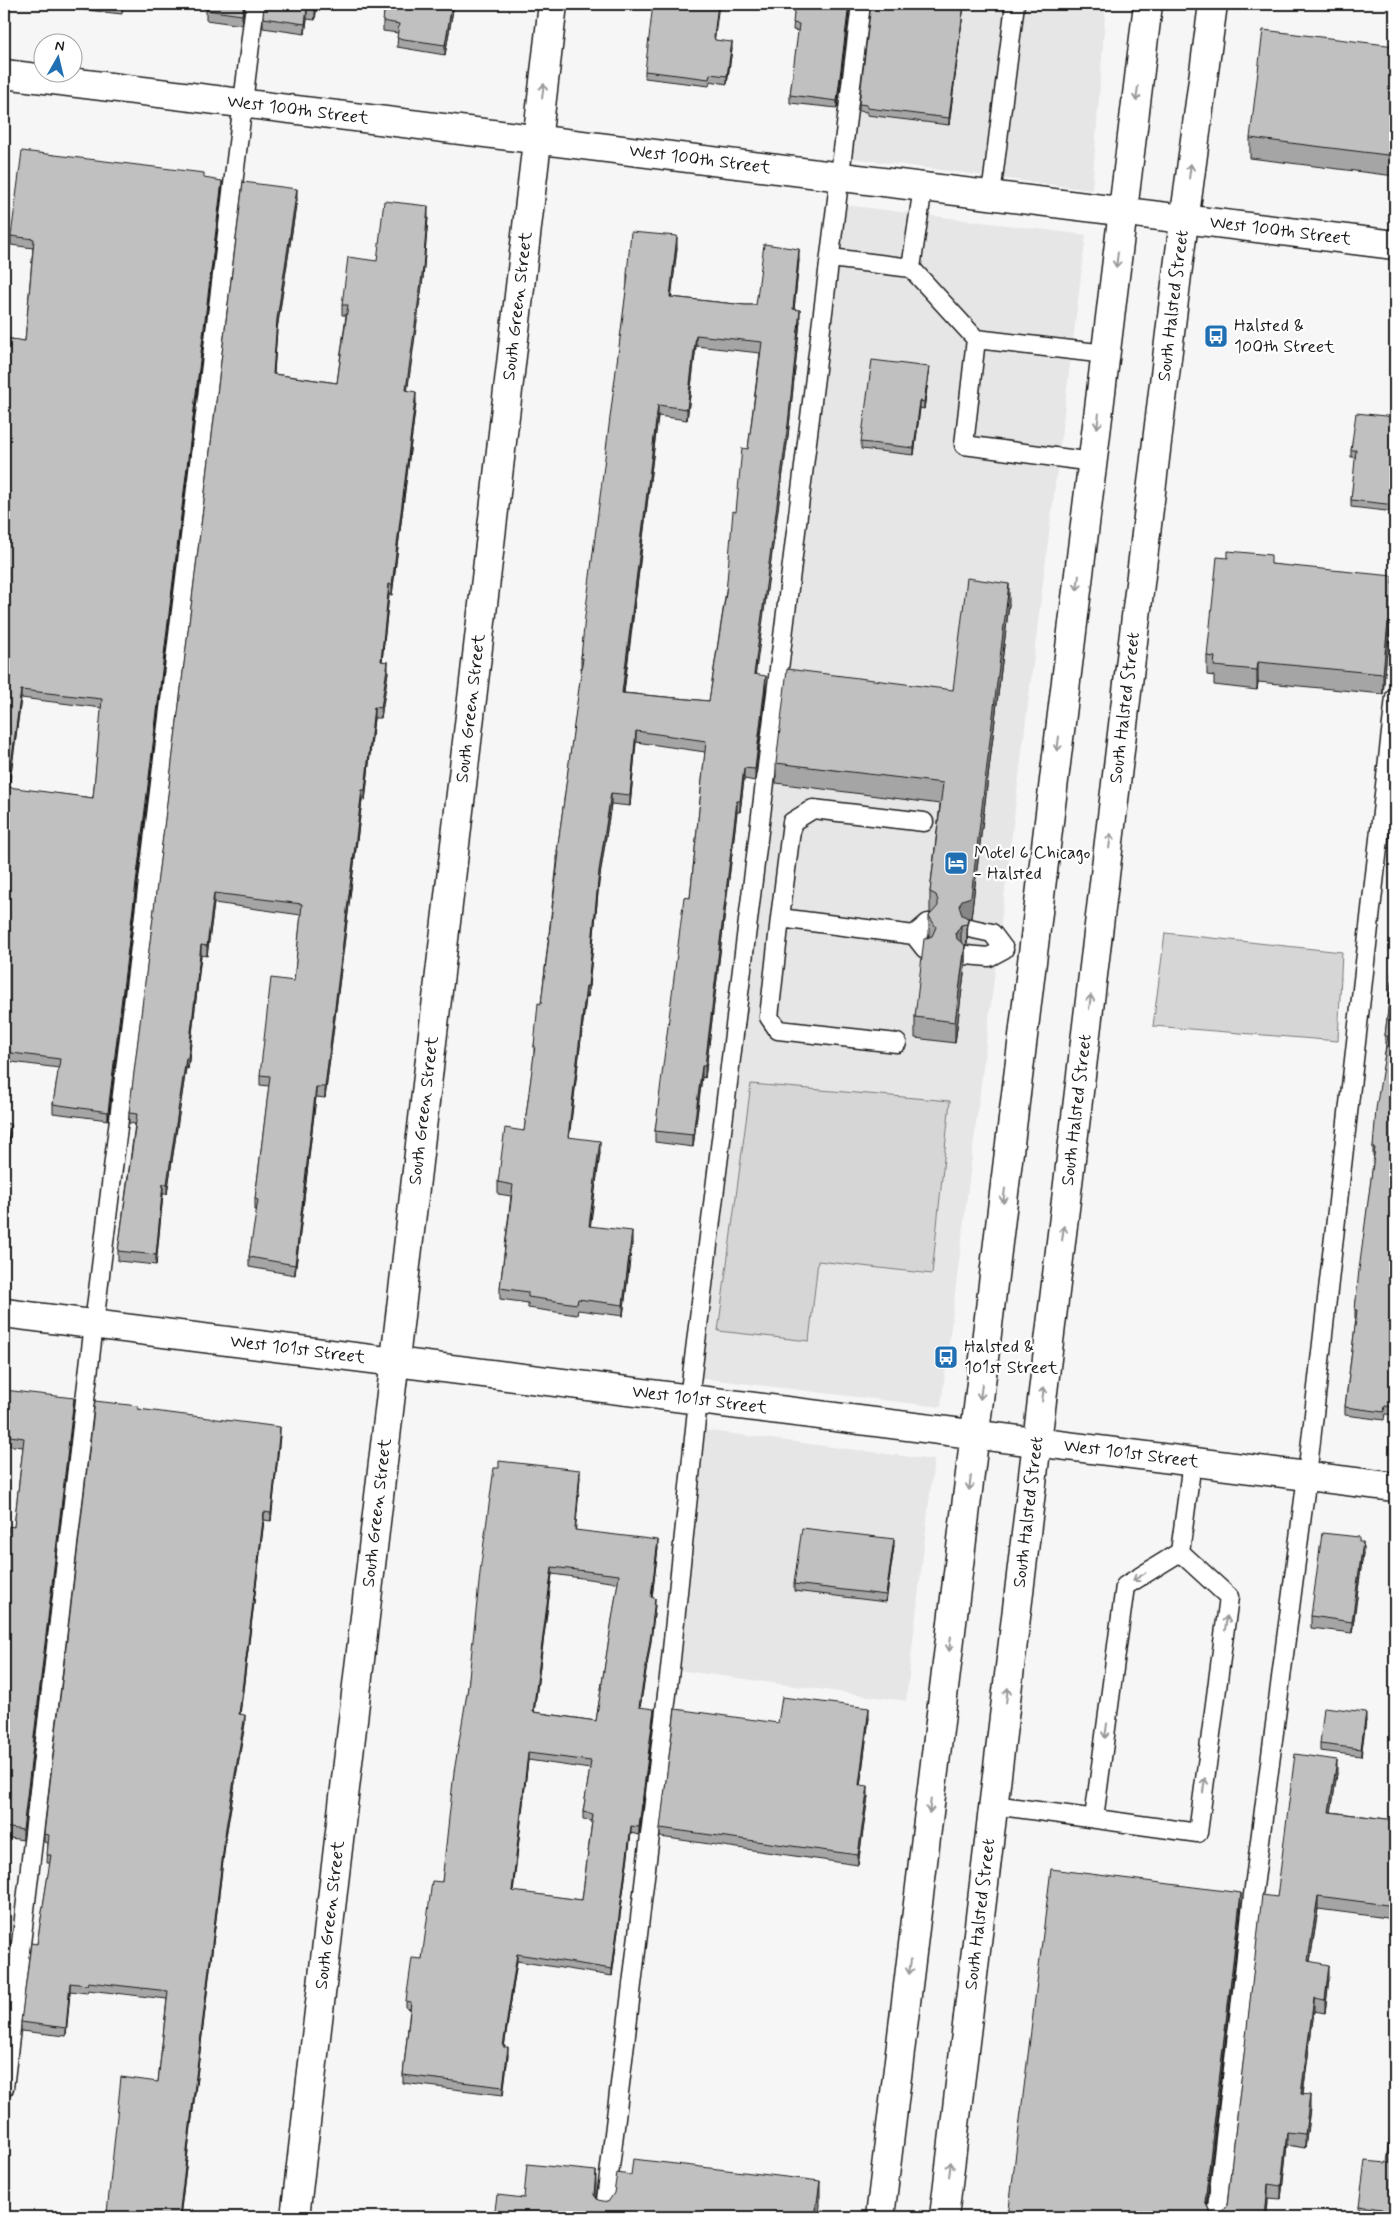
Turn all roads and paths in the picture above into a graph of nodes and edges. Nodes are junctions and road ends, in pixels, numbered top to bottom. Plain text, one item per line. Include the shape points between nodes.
1 (255, 4) edge
2 (554, 4) edge
3 (861, 4) edge
4 (1014, 4) edge
5 (1148, 4) edge
6 (1213, 4) edge
7 (4, 74) edge
8 (244, 103) junction
9 (537, 140) junction
10 (840, 177) junction
11 (923, 187) junction
12 (991, 195) junction
13 (1123, 212) junction
14 (1184, 219) junction
15 (1395, 245) edge
16 (831, 258) junction
17 (911, 268) junction
18 (976, 339) junction
19 (1106, 354) junction
20 (1093, 462) junction
21 (1395, 697) edge
22 (924, 822) dead end
23 (780, 918) junction
24 (928, 923) dead end
25 (969, 928) edge
26 (914, 935) junction
27 (925, 949) edge
28 (1004, 949) junction
29 (1033, 952) junction
30 (966, 955) edge
31 (897, 1043) dead end
32 (4, 1313) edge
33 (94, 1324) junction
34 (394, 1362) junction
35 (693, 1399) junction
36 (976, 1435) junction
37 (1037, 1443) junction
38 (1192, 1462) junction
39 (1307, 1476) junction
40 (1395, 1487) edge
41 (1180, 1552) junction
42 (994, 1805) junction
43 (1094, 1818) junction
44 (4, 2088) edge
45 (295, 2217) edge
46 (604, 2217) edge
47 (880, 2217) edge
48 (944, 2217) edge
49 (1216, 2217) edge

1 - 8 lane
9 -> 2 street, South Green Street
3 - 10 lane
4 - 12 lane
5 -> 13 street
14 -> 6 street, South Halsted Street
7 - 8 street, West 100th Street
8 - 9 street, West 100th Street
8 - 33 lane
9 - 10 street, West 100th Street
9 - 34 street, South Green Street
10 - 11 street, West 100th Street
10 - 16 lane
11 - 12 street, West 100th Street
11 - 17 lane
12 - 13 street, West 100th Street
13 - 14 street, West 100th Street
13 -> 19 street
14 - 15 street, West 100th Street
37 -> 14 street, South Halsted Street
16 - 17 lane
16 - 35 lane
17 - 18 lane
18 - 19 lane
18 - 20 lane via 964,445
19 -> 20 street
20 -> 29 street
21 - 39 lane
22 - 23 lane via 813,809 792,822
23 - 26 lane
23 - 31 lane via 769,1017 778,1030
24 - 26 lane
25 - 28 lane via 992,932
26 - 27 lane
28 - 29 lane
28 - 30 lane via 989,957
29 -> 36 street
32 - 33 street, West 101st Street
33 - 34 street, West 101st Street
33 - 44 lane
34 - 35 street, West 101st Street
34 - 45 street, South Green Street
35 - 36 street, West 101st Street
35 - 46 lane via 670,1669
36 - 37 street, West 101st Street
36 -> 47 street
37 - 38 street, West 101st Street
42 -> 37 street, South Halsted Street
38 - 39 street, West 101st Street
38 - 41 lane
39 - 40 street, West 101st Street
39 - 49 lane
41 -> 43 lane via 1125,1586
43 -> 41 lane via 1198,1833 1229,1597
42 - 43 lane
48 -> 42 street, South Halsted Street

